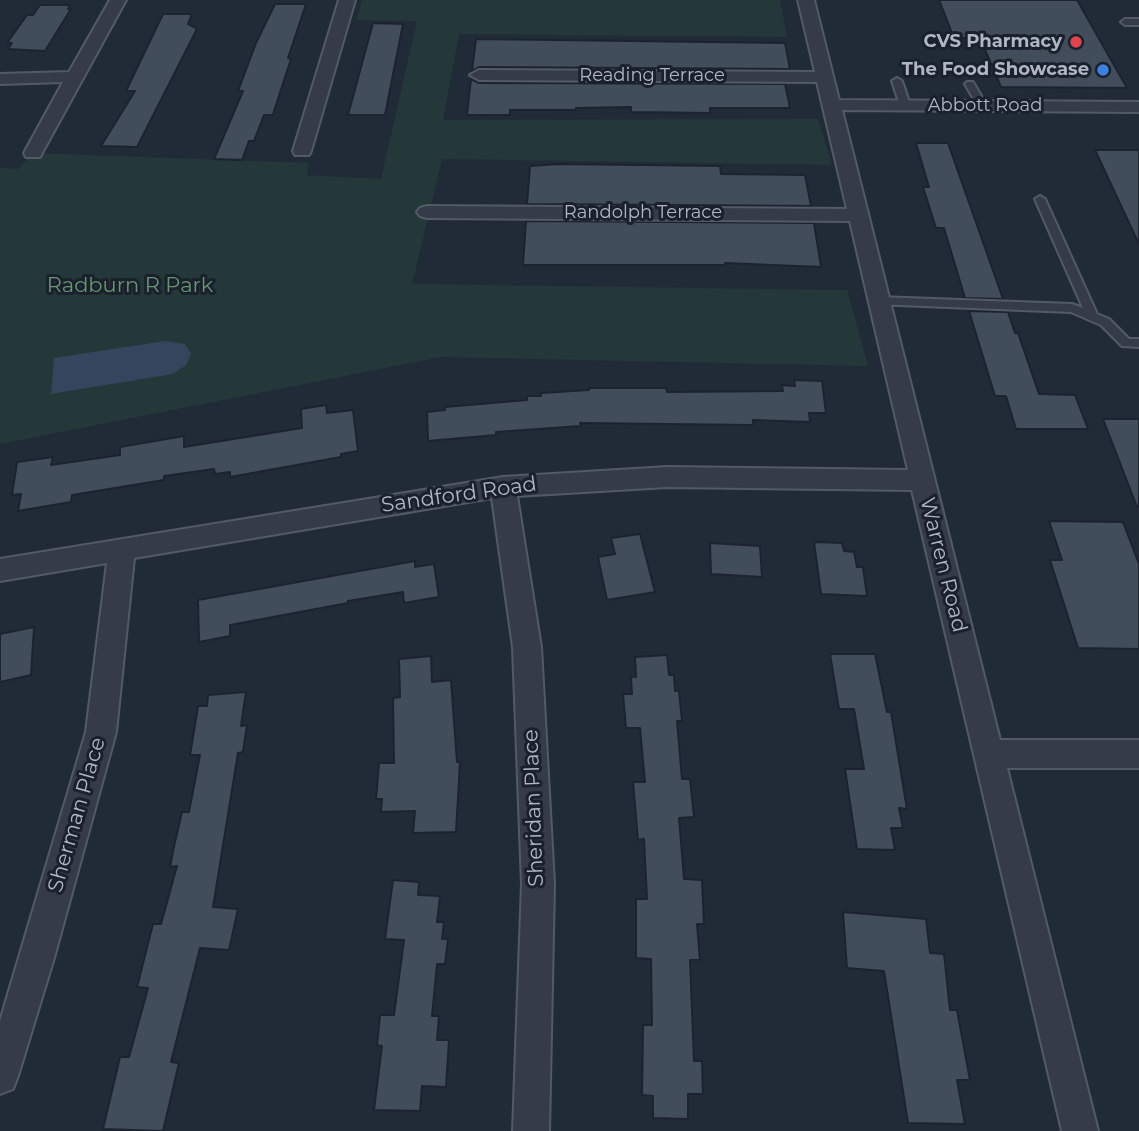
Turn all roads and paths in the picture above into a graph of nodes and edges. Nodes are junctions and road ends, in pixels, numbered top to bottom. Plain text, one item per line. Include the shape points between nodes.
1 (118, 0) edge
2 (347, 0) edge
3 (806, 0) edge
4 (1125, 22) dead end
5 (1139, 22) edge
6 (479, 75) dead end
7 (75, 77) junction
8 (825, 77) junction
9 (0, 79) edge
10 (897, 80) dead end
11 (970, 84) dead end
12 (831, 105) junction
13 (905, 105) junction
14 (982, 106) junction
15 (1139, 107) edge
16 (302, 151) dead end
17 (33, 153) dead end
18 (1040, 199) dead end
19 (427, 212) dead end
20 (858, 215) junction
21 (878, 301) junction
22 (1091, 314) junction
23 (1139, 343) edge
24 (922, 480) junction
25 (503, 487) junction
26 (122, 548) junction
27 (0, 570) edge
28 (988, 754) junction
29 (1139, 754) edge
30 (0, 1076) edge
31 (531, 1131) edge
32 (1080, 1131) edge

1 - 7 street
2 - 16 street
3 - 8 street, Warren Road
4 - 5 lane
6 - 8 street, Reading Terrace
7 - 9 street
7 - 17 street
8 - 12 street, Warren Road
10 - 13 lane
11 - 14 lane
12 - 13 street, Abbott Road
12 - 20 street, Warren Road
13 - 14 street, Abbott Road
14 - 15 street, Abbott Road
18 - 22 lane
19 - 20 street, Randolph Terrace
20 - 21 street, Warren Road
21 - 22 lane via 1072,308
21 - 24 street, Warren Road
22 - 23 lane via 1126,343
24 - 25 street, Sandford Road via 667,477
24 - 28 street, Warren Road
25 - 26 street, Sandford Road
25 - 31 street, Sheridan Place via 527,647 538,884
26 - 27 street, Sandford Road
26 - 30 street, Sherman Place via 101,732
28 - 29 street
28 - 32 street, Warren Road

